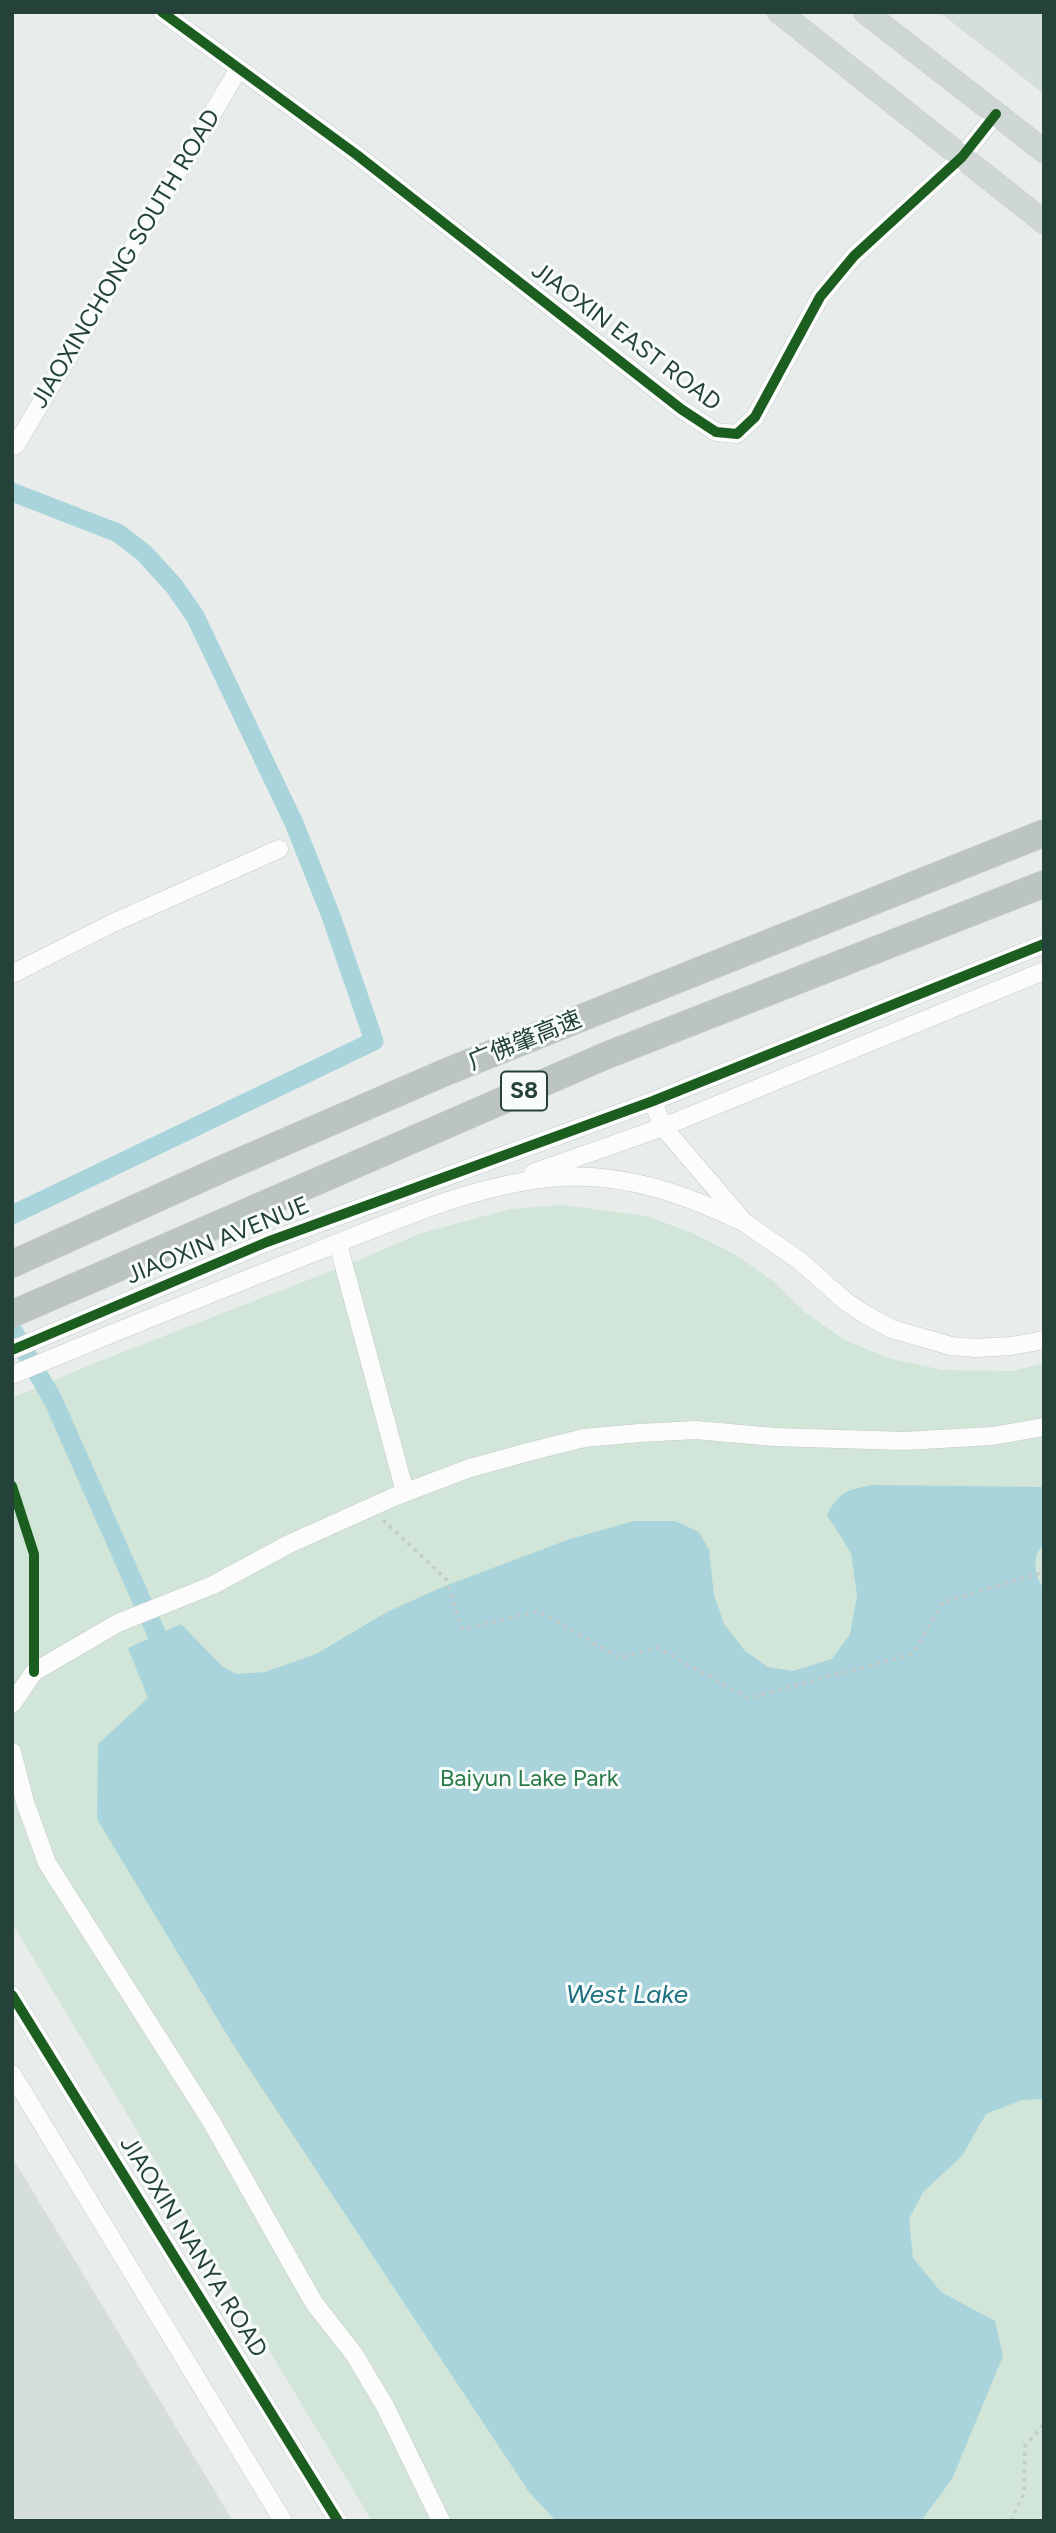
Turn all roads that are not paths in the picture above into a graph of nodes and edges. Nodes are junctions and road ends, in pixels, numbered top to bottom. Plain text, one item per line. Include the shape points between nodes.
1 (162, 12) edge
2 (779, 12) edge
3 (865, 12) edge
4 (238, 69) junction
5 (996, 114) junction
6 (1044, 151) edge
7 (962, 157) junction
8 (1044, 222) edge
9 (12, 446) edge
10 (1044, 833) edge
11 (279, 849) dead end
12 (1044, 884) edge
13 (1044, 944) edge
14 (1044, 971) edge
15 (12, 974) edge
16 (653, 1101) junction
17 (663, 1127) junction
18 (442, 1177) junction
19 (452, 1200) junction
20 (744, 1223) junction
21 (338, 1244) junction
22 (12, 1264) edge
23 (12, 1314) edge
24 (1044, 1340) edge
25 (12, 1350) edge
26 (12, 1375) edge
27 (1044, 1427) edge
28 (405, 1492) junction
29 (12, 1704) edge
30 (12, 1752) edge
31 (12, 1994) edge
32 (12, 2074) edge
33 (283, 2521) edge
34 (338, 2521) edge
35 (441, 2521) edge

1 - 4 street, JIAOXIN EAST ROAD
2 - 7 main road
3 - 5 main road
4 - 7 street, JIAOXIN EAST ROAD via 716,432 737,434 755,417 820,297 854,256
4 - 9 street, JIAOXINCHONG SOUTH ROAD
5 - 6 main road
5 - 7 street, JIAOXIN EAST ROAD
7 - 8 main road
10 - 22 highway, 广佛肇高速 / S8 via 446,1072
11 - 15 street
12 - 23 highway, 广佛肇高速 / S8 via 605,1056
13 - 16 street, JIAOXIN AVENUE
14 - 17 street
16 - 17 street, JIAOXIN AVENUE
16 - 18 street, JIAOXIN AVENUE
17 - 19 street
17 - 20 street, JIAOXIN AVENUE
18 - 19 street
18 - 25 street, JIAOXIN AVENUE via 267,1242
19 - 20 street, JIAOXIN AVENUE via 527,1181 601,1177 685,1197
19 - 21 street, JIAOXIN AVENUE
20 - 24 street, JIAOXIN AVENUE via 800,1261 845,1301 892,1329 951,1346 976,1348
21 - 26 street, JIAOXIN AVENUE
21 - 28 street
27 - 28 street via 992,1436 905,1441 696,1430 584,1438 470,1468
28 - 29 street via 289,1544 213,1585 118,1623 34,1672
30 - 35 street via 47,1863 211,2121 314,2303 354,2354
31 - 34 street, JIAOXIN NANYA ROAD
32 - 33 street

